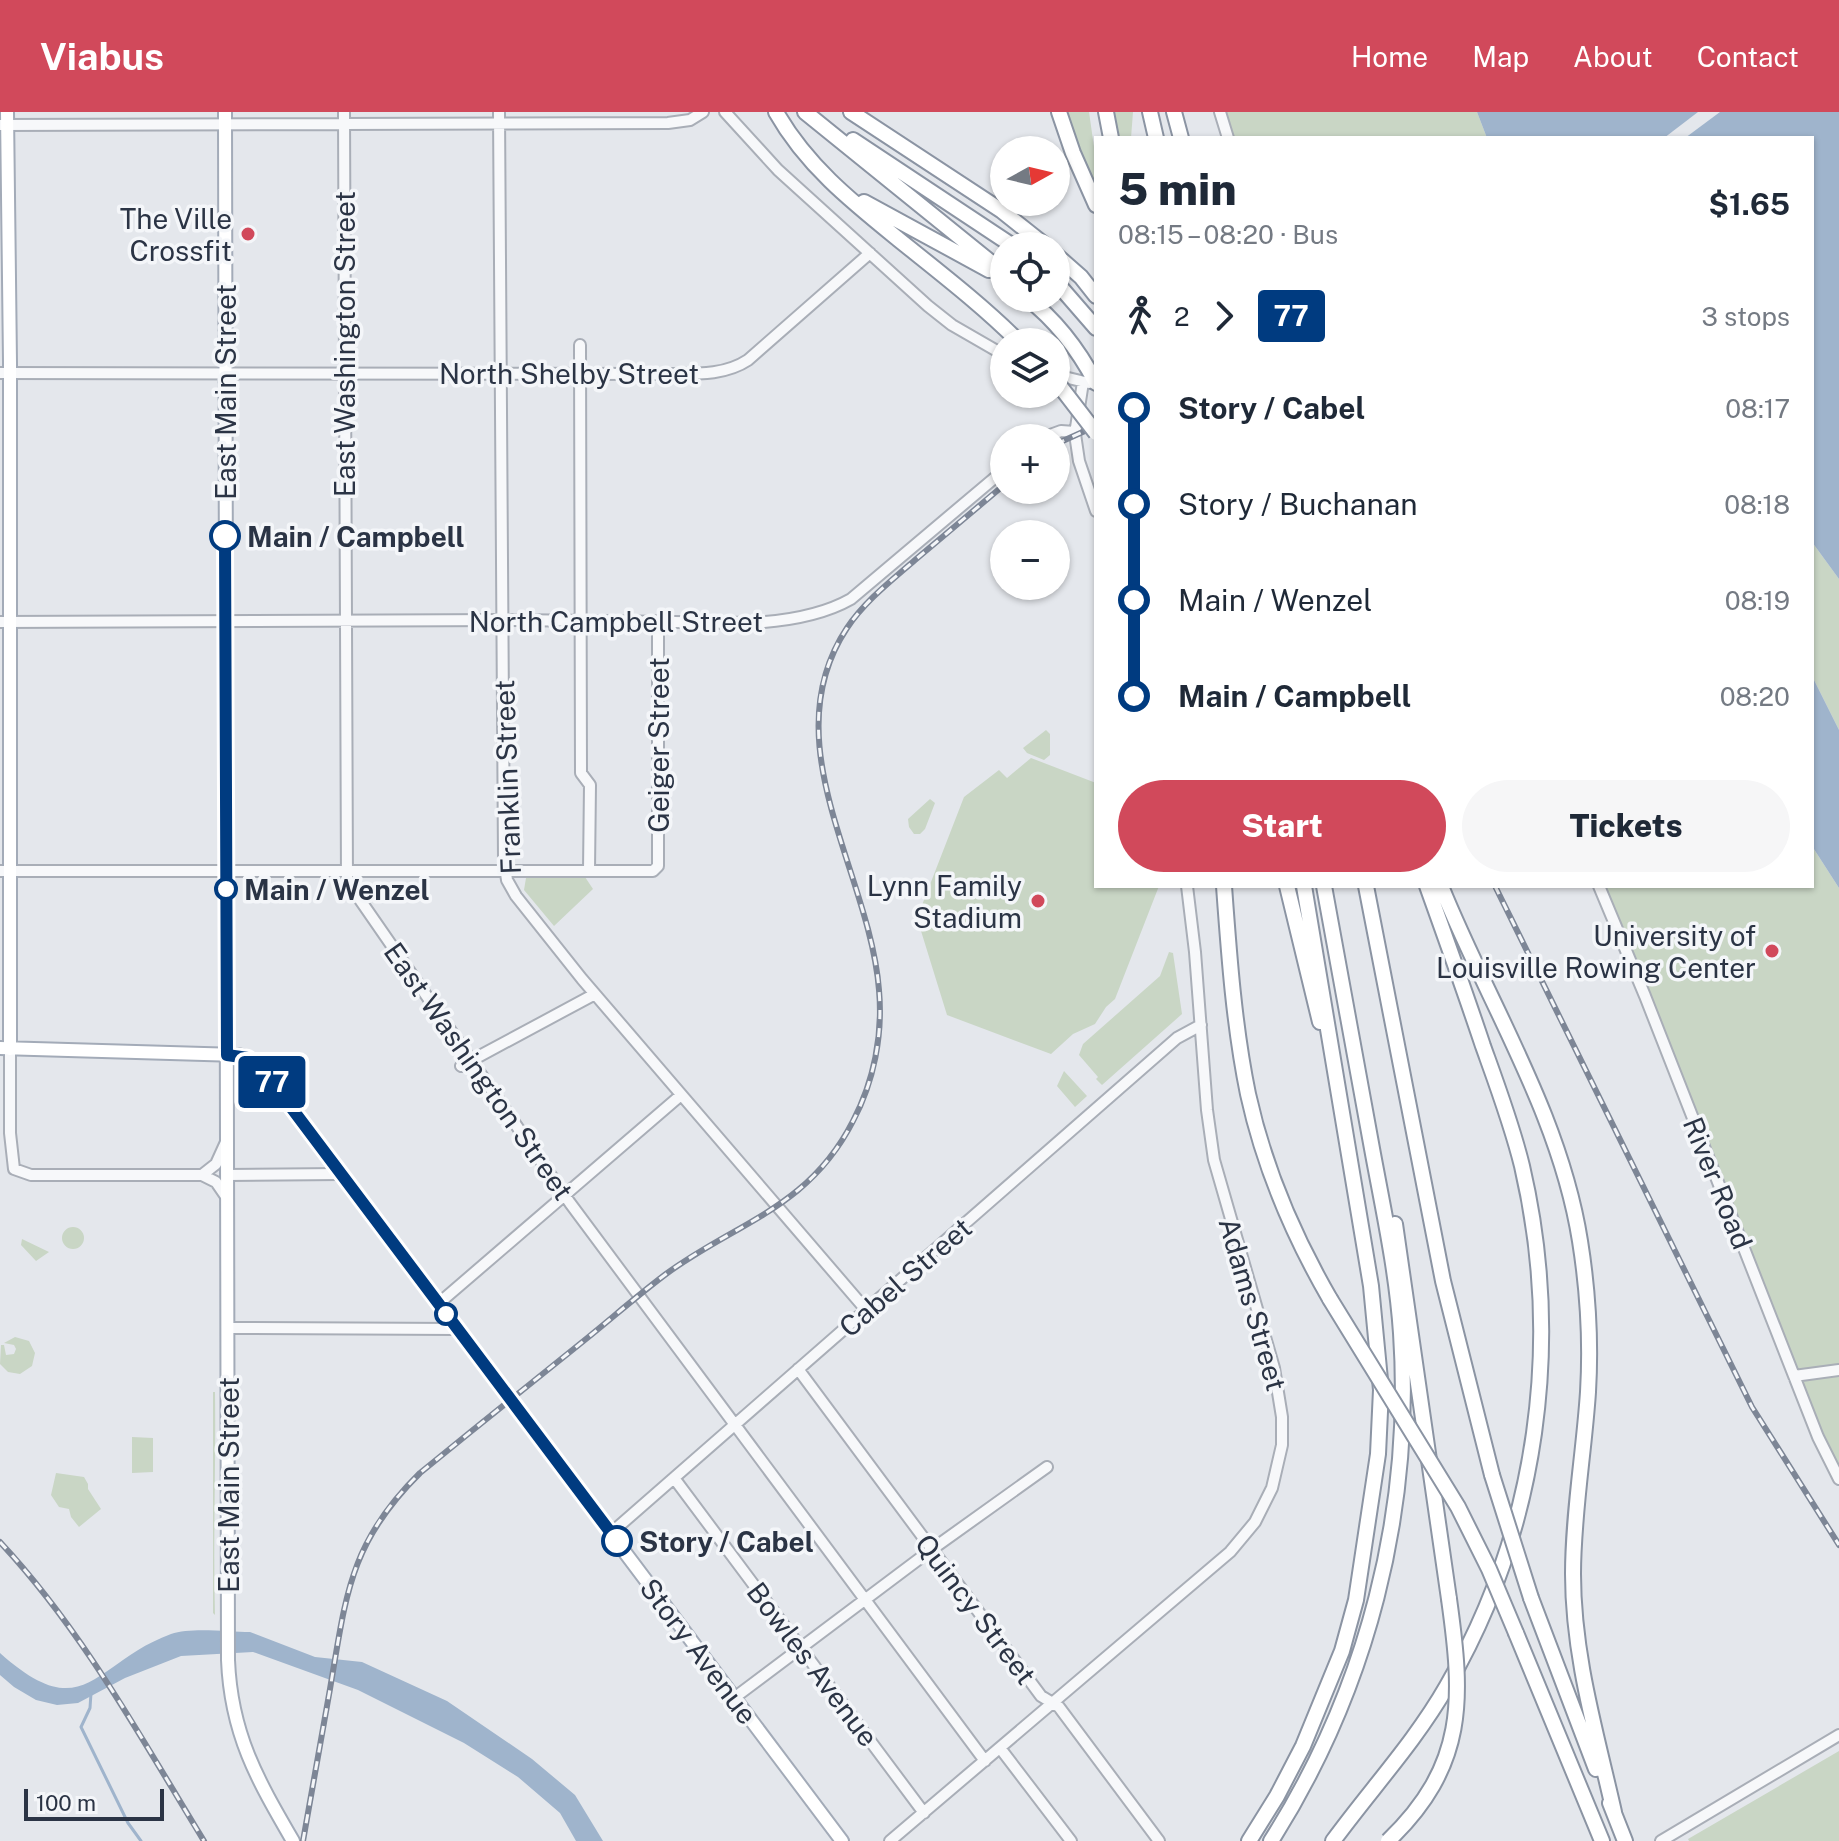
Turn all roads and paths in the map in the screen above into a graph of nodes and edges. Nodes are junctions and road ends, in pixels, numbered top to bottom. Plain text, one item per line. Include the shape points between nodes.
1 (344, 112) edge
2 (703, 112) edge
3 (725, 112) edge
4 (776, 112) edge
5 (807, 112) edge
6 (851, 112) edge
7 (1059, 112) edge
8 (1105, 112) edge
9 (1150, 112) edge
10 (1174, 112) edge
11 (1220, 112) edge
12 (225, 118) edge
13 (498, 118) edge
14 (5, 121) edge
15 (344, 125) junction
16 (1108, 136) edge
17 (1156, 136) edge
18 (1180, 136) edge
19 (1227, 136) edge
20 (815, 166) junction
21 (1094, 200) edge
22 (991, 232) edge
23 (1028, 232) edge
24 (870, 253) junction
25 (990, 262) edge
26 (1070, 267) edge
27 (990, 272) edge
28 (1094, 293) edge
29 (1070, 298) edge
30 (1046, 312) edge
31 (1094, 326) edge
32 (1003, 328) edge
33 (580, 345) dead end
34 (990, 347) edge
35 (5, 373) edge
36 (224, 373) junction
37 (344, 373) junction
38 (501, 373) junction
39 (579, 373) junction
40 (1070, 378) edge
41 (1092, 383) edge
42 (1070, 399) edge
43 (1094, 430) edge
44 (1070, 432) edge
45 (1075, 432) junction
46 (990, 482) edge
47 (1094, 505) edge
48 (503, 620) junction
49 (580, 621) junction
50 (658, 621) junction
51 (4, 622) edge
52 (225, 622) junction
53 (345, 622) junction
54 (346, 870) junction
55 (506, 870) junction
56 (589, 870) junction
57 (5, 871) edge
58 (226, 871) junction
59 (1187, 888) edge
60 (1223, 888) edge
61 (1287, 888) edge
62 (1304, 888) edge
63 (1324, 888) edge
64 (1366, 888) edge
65 (1428, 888) edge
66 (1442, 888) edge
67 (1600, 888) edge
68 (595, 994) junction
69 (1201, 1025) junction
70 (5, 1048) edge
71 (227, 1055) junction
72 (466, 1063) junction
73 (1336, 1086) junction
74 (681, 1095) junction
75 (1368, 1127) junction
76 (227, 1139) junction
77 (341, 1174) junction
78 (202, 1175) junction
79 (227, 1175) junction
80 (565, 1195) junction
81 (227, 1198) junction
82 (438, 1304) junction
83 (867, 1311) junction
84 (228, 1328) junction
85 (458, 1329) junction
86 (798, 1369) junction
87 (1839, 1370) edge
88 (1794, 1376) junction
89 (735, 1424) junction
90 (1047, 1467) dead end
91 (674, 1478) junction
92 (1839, 1479) edge
93 (611, 1533) junction
94 (931, 1550) junction
95 (1359, 1578) junction
96 (865, 1599) junction
97 (801, 1647) junction
98 (734, 1698) junction
99 (1052, 1703) junction
100 (1839, 1735) edge
101 (1000, 1748) junction
102 (985, 1761) junction
103 (1614, 1812) junction
104 (924, 1813) junction
105 (1348, 1820) junction
106 (1623, 1837) edge
107 (293, 1841) edge
108 (842, 1841) edge
109 (890, 1841) edge
110 (1071, 1841) edge
111 (1159, 1841) edge
112 (1237, 1841) edge
113 (1249, 1841) edge
114 (1271, 1841) edge
115 (1325, 1841) edge
116 (1333, 1841) edge
117 (1388, 1841) edge
118 (1602, 1841) edge
119 (1661, 1841) edge

1 - 15 street, East Washington Street
2 - 13 street via 668,123
3 - 24 street via 778,170
4 - 20 highway
5 - 22 highway
5 - 25 highway
6 - 23 highway
7 - 21 highway
8 - 16 highway
9 - 17 highway
10 - 18 highway
11 - 19 street
12 - 14 street
12 - 15 street
12 - 36 main road, East Main Street
13 - 15 street
13 - 38 street, Franklin Street
14 - 35 main road
15 - 37 street, East Washington Street
20 - 27 highway via 848,192
20 - 32 highway
24 - 34 street via 952,325
24 - 39 street, North Shelby Street via 738,366 702,374
26 - 28 highway
29 - 31 highway
30 - 41 highway via 1070,340
33 - 39 street
35 - 36 street, North Shelby Street
35 - 51 main road
36 - 37 street, North Shelby Street
36 - 52 main road, East Main Street
37 - 38 street, North Shelby Street
37 - 53 street, East Washington Street
38 - 39 street, North Shelby Street
38 - 48 street, Franklin Street
39 - 49 street
40 - 41 street
41 - 45 street
42 - 43 highway, bridge
44 - 45 street
45 - 47 street
46 - 50 street, North Campbell Street via 836,606 767,622
48 - 49 street, North Campbell Street
48 - 53 street, North Campbell Street
48 - 55 street, Franklin Street
49 - 50 street, North Campbell Street
49 - 56 street via 581,773 590,785
50 - 56 street, Geiger Street via 658,866 653,871
51 - 52 street, North Campbell Street
51 - 57 main road
52 - 53 street, North Campbell Street
52 - 58 main road, East Main Street
53 - 54 street, East Washington Street
54 - 55 street
54 - 58 street
54 - 72 street, East Washington Street via 347,881
55 - 56 street
55 - 68 street, Franklin Street via 516,896
57 - 58 street
57 - 70 main road
58 - 71 main road, East Main Street
59 - 69 street, Adams Street
60 - 118 highway, bridge via 1240,1047 1254,1118 1285,1211 1330,1299 1466,1522
61 - 73 highway
62 - 73 highway
63 - 75 highway
64 - 103 highway, bridge via 1443,1281 1492,1475 1531,1598
65 - 105 highway via 1522,1164 1539,1276 1539,1398 1514,1531 1472,1641 1425,1723
66 - 103 highway via 1541,1107 1580,1238 1589,1338 1574,1603 1584,1688
67 - 88 street, River Road
68 - 72 street
68 - 74 street, Franklin Street
69 - 83 street, Cabel Street via 1177,1038
69 - 99 street, Adams Street via 1218,1179 1280,1392 1279,1467 1260,1514 1230,1552
70 - 71 main road
70 - 78 street via 11,1159 17,1171
71 - 76 main road, East Main Street
71 - 77 main road, Story Avenue via 248,1058 263,1070
72 - 80 street, East Washington Street
73 - 95 highway via 1371,1286 1381,1390 1370,1523
74 - 80 street
74 - 83 street, Franklin Street
75 - 114 highway via 1401,1333 1397,1489 1386,1562 1365,1642 1340,1711
75 - 117 highway, bridge via 1388,1187 1402,1259 1459,1681 1454,1730 1441,1769 1424,1800
76 - 78 street via 216,1164
76 - 79 main road, East Main Street
77 - 79 street
77 - 82 main road, Story Avenue
78 - 81 street via 216,1182
79 - 81 main road, East Main Street
80 - 82 street
80 - 89 street, East Washington Street
81 - 84 main road, East Main Street
82 - 85 main road, Story Avenue
83 - 86 street, Cabel Street
84 - 85 street
84 - 107 main road, East Main Street via 231,1695 252,1768
85 - 93 main road, Story Avenue
86 - 89 street, Cabel Street
86 - 94 street, Quincy Street
87 - 88 street
88 - 92 street, River Road
89 - 91 street, Cabel Street
89 - 96 street, East Washington Street
90 - 94 street
91 - 93 street, Cabel Street
91 - 97 street, Bowles Avenue
93 - 98 main road, Story Avenue
94 - 96 street
94 - 99 street, Quincy Street via 1041,1696
95 - 112 highway via 1306,1721
95 - 113 highway via 1342,1651 1317,1713
96 - 97 street
96 - 102 street, East Washington Street
97 - 98 street
97 - 104 street, Bowles Avenue
98 - 108 main road, Story Avenue
99 - 101 street, Adams Street
99 - 111 street, Quincy Street
100 - 119 street
101 - 102 street, Adams Street
101 - 110 street
102 - 104 street, Adams Street
103 - 106 highway
104 - 109 street, Adams Street
105 - 115 highway
105 - 116 highway

